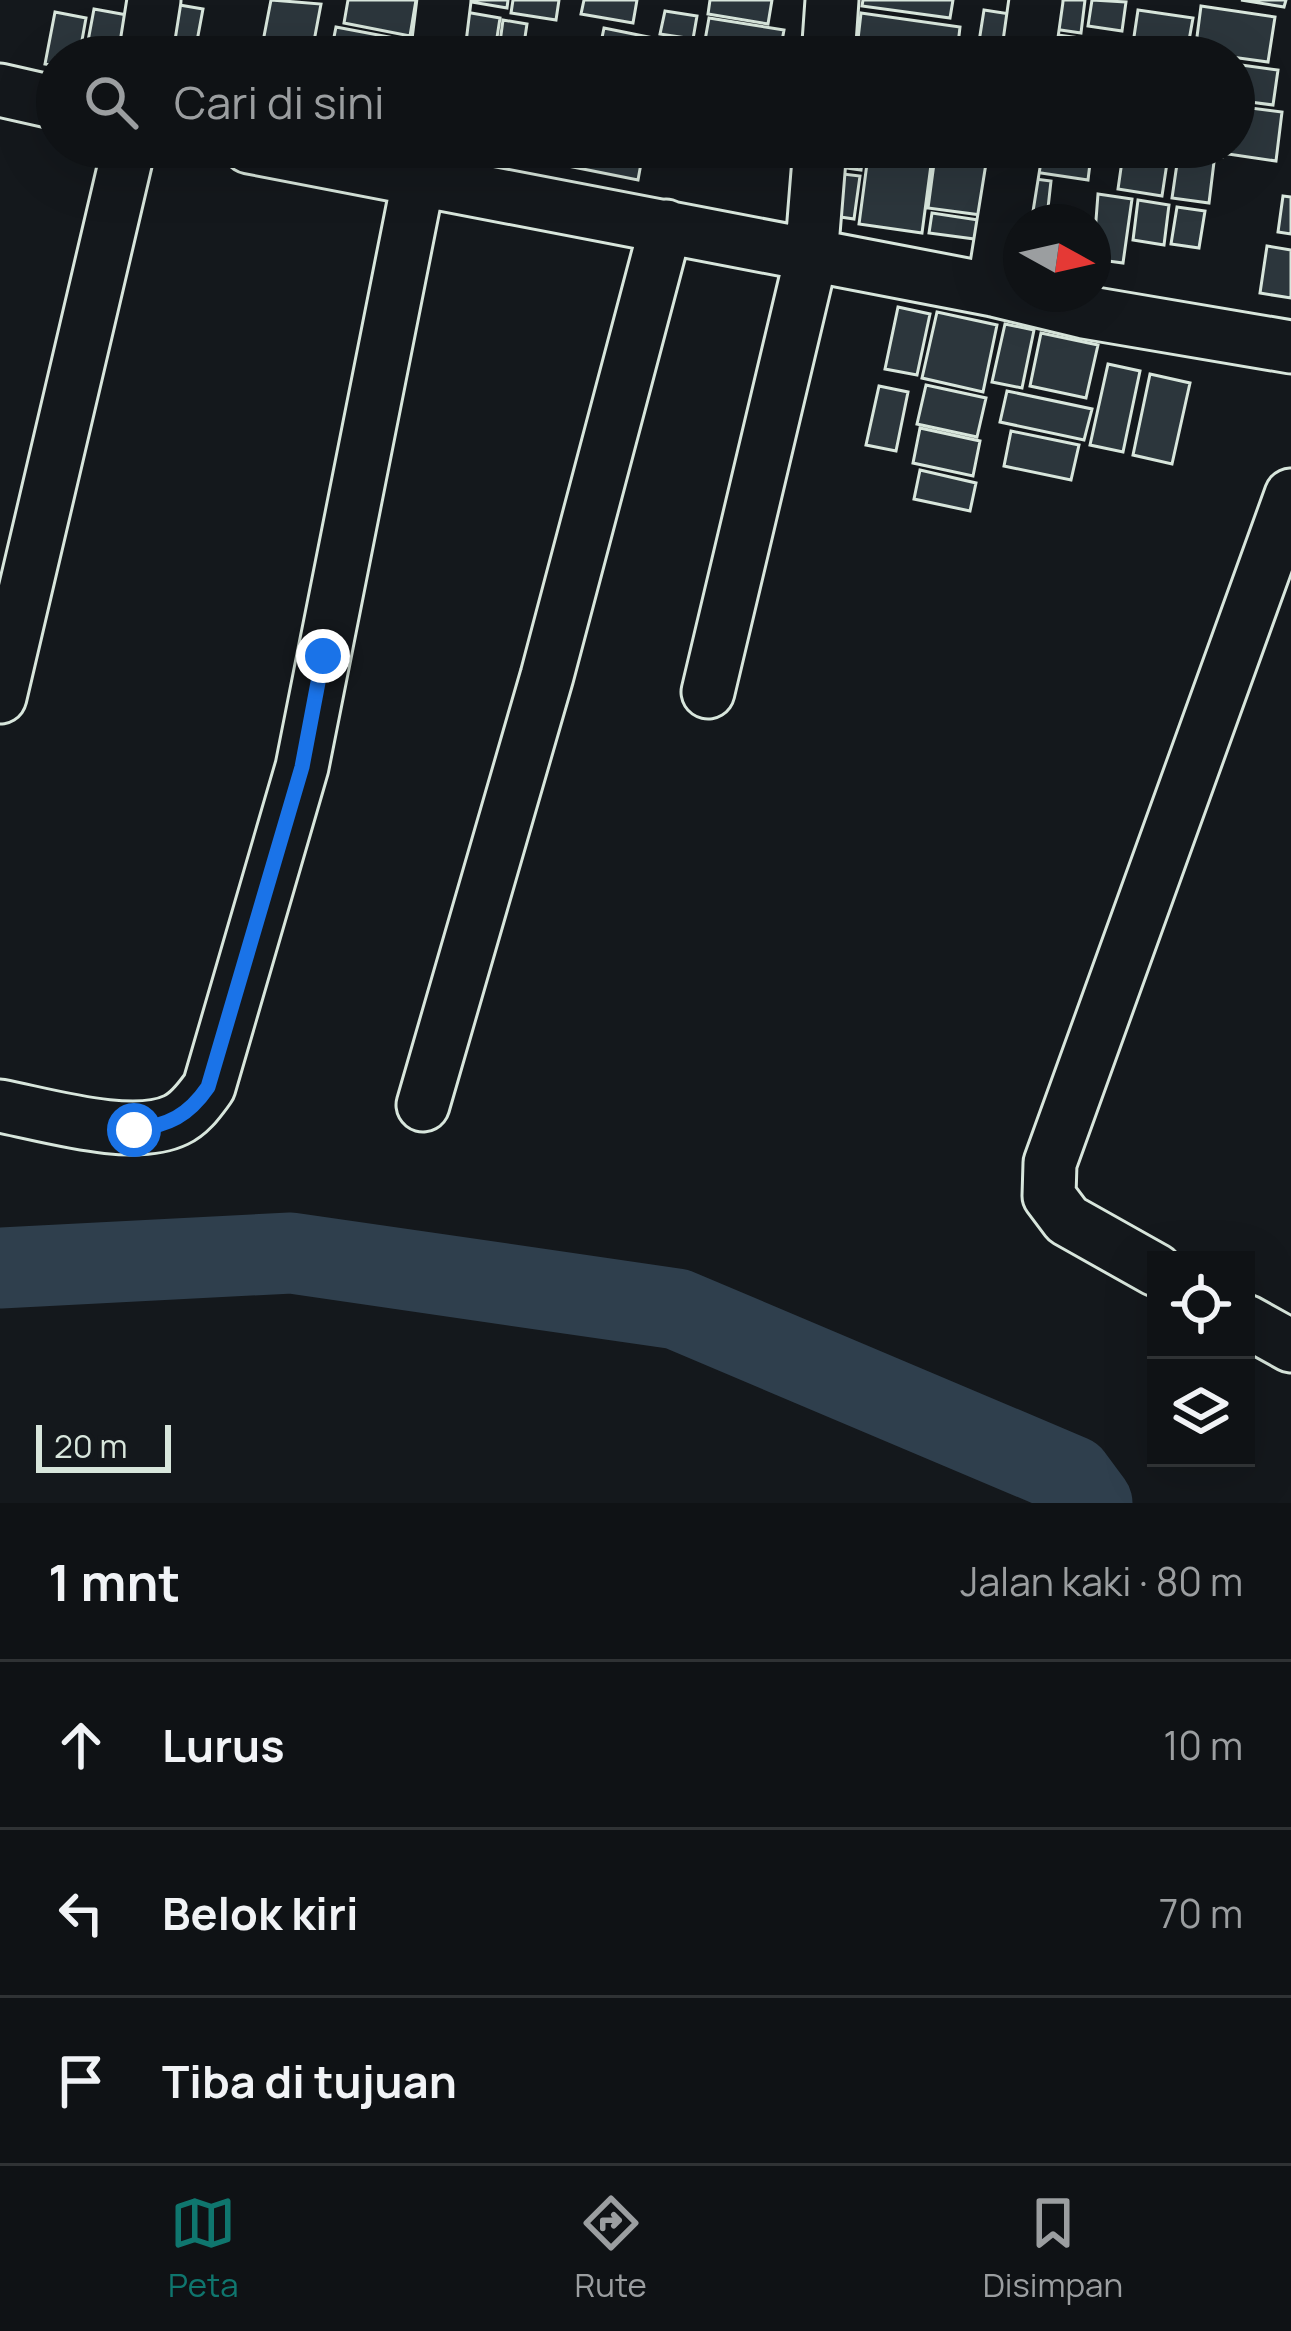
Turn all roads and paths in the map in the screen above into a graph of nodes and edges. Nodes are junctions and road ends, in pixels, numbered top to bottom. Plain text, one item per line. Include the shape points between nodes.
1 (154, 0) edge
2 (444, 0) edge
3 (832, 0) edge
4 (1036, 0) edge
5 (148, 36) edge
6 (440, 36) edge
7 (829, 36) edge
8 (1031, 36) edge
9 (0, 90) edge
10 (36, 98) edge
11 (124, 168) edge
12 (421, 168) edge
13 (434, 168) edge
14 (818, 168) edge
15 (1012, 168) edge
16 (666, 226) junction
17 (811, 258) junction
18 (992, 290) junction
19 (1291, 347) edge
20 (1291, 495) edge
21 (708, 692) dead end
22 (0, 697) edge
23 (423, 1105) dead end
24 (0, 1106) edge
25 (1147, 1265) edge
26 (1255, 1326) edge
27 (1291, 1346) edge

1 - 5 street
2 - 6 street
3 - 7 street
4 - 8 street
9 - 10 street
11 - 22 street
12 - 24 street via 302,767 208,1087 179,1119 134,1130
13 - 16 street
14 - 17 street
15 - 18 street
16 - 17 street
16 - 23 street
17 - 18 street
17 - 21 street
18 - 19 street
20 - 25 street via 1050,1163 1049,1196 1066,1220
26 - 27 street

